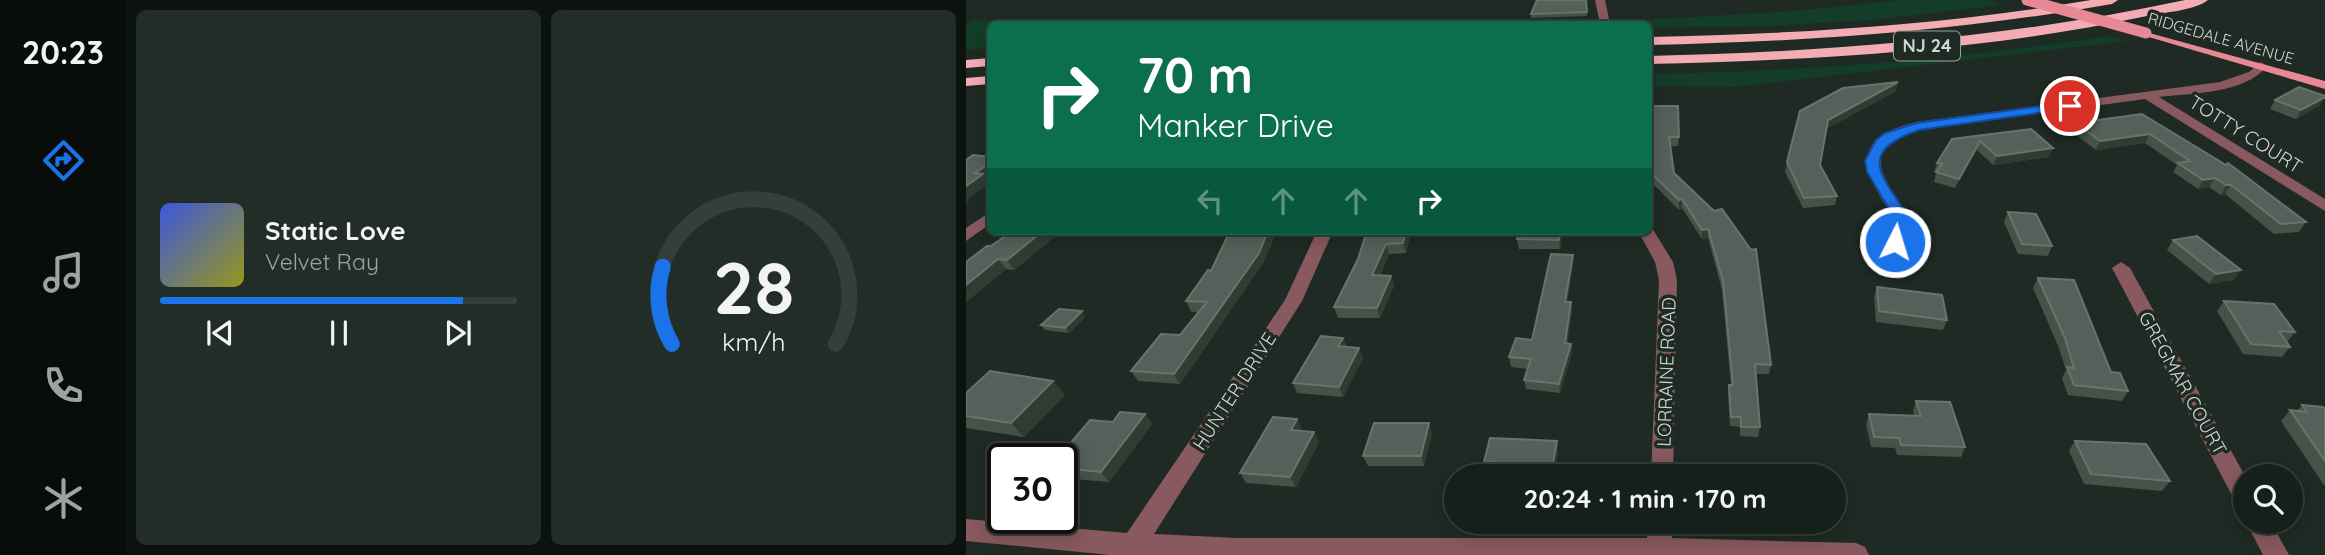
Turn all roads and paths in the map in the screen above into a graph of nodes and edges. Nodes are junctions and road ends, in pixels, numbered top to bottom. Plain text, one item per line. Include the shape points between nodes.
1 (1600, 0) edge
2 (2027, 0) edge
3 (2112, 0) edge
4 (2202, 0) edge
5 (1605, 21) edge
6 (1652, 41) edge
7 (1652, 60) edge
8 (987, 62) edge
9 (966, 64) edge
10 (2261, 66) junction
11 (987, 80) edge
12 (966, 82) edge
13 (2325, 85) edge
14 (2147, 95) junction
15 (2325, 206) edge
16 (987, 219) edge
17 (1323, 235) edge
18 (1648, 235) edge
19 (966, 236) edge
20 (1895, 242) dead end
21 (2120, 268) dead end
22 (1662, 464) edge
23 (2233, 476) edge
24 (966, 530) edge
25 (1660, 534) edge
26 (2265, 534) edge
27 (1133, 545) junction
28 (1659, 550) junction
29 (1316, 552) edge
30 (1856, 555) edge
31 (2276, 555) edge

1 - 5 street
2 - 10 main road, RIDGEDALE AVENUE, bridge
3 - 6 highway, NJ 24 via 1920,29
4 - 7 highway, NJ 24 via 2093,23 1942,44
8 - 9 highway
10 - 13 main road, RIDGEDALE AVENUE
10 - 14 street via 2253,75 2222,85
11 - 12 highway
14 - 15 street, TOTTY COURT
14 - 20 street via 1916,126 1890,136 1874,151 1872,161 1902,219
16 - 19 street
17 - 27 street, HUNTER DRIVE via 1293,301
18 - 22 street, LORRAINE ROAD via 1664,262 1668,280
21 - 23 street, GREGMAR COURT
24 - 27 street
25 - 28 street
26 - 31 street
27 - 29 street
28 - 29 street
28 - 30 street

